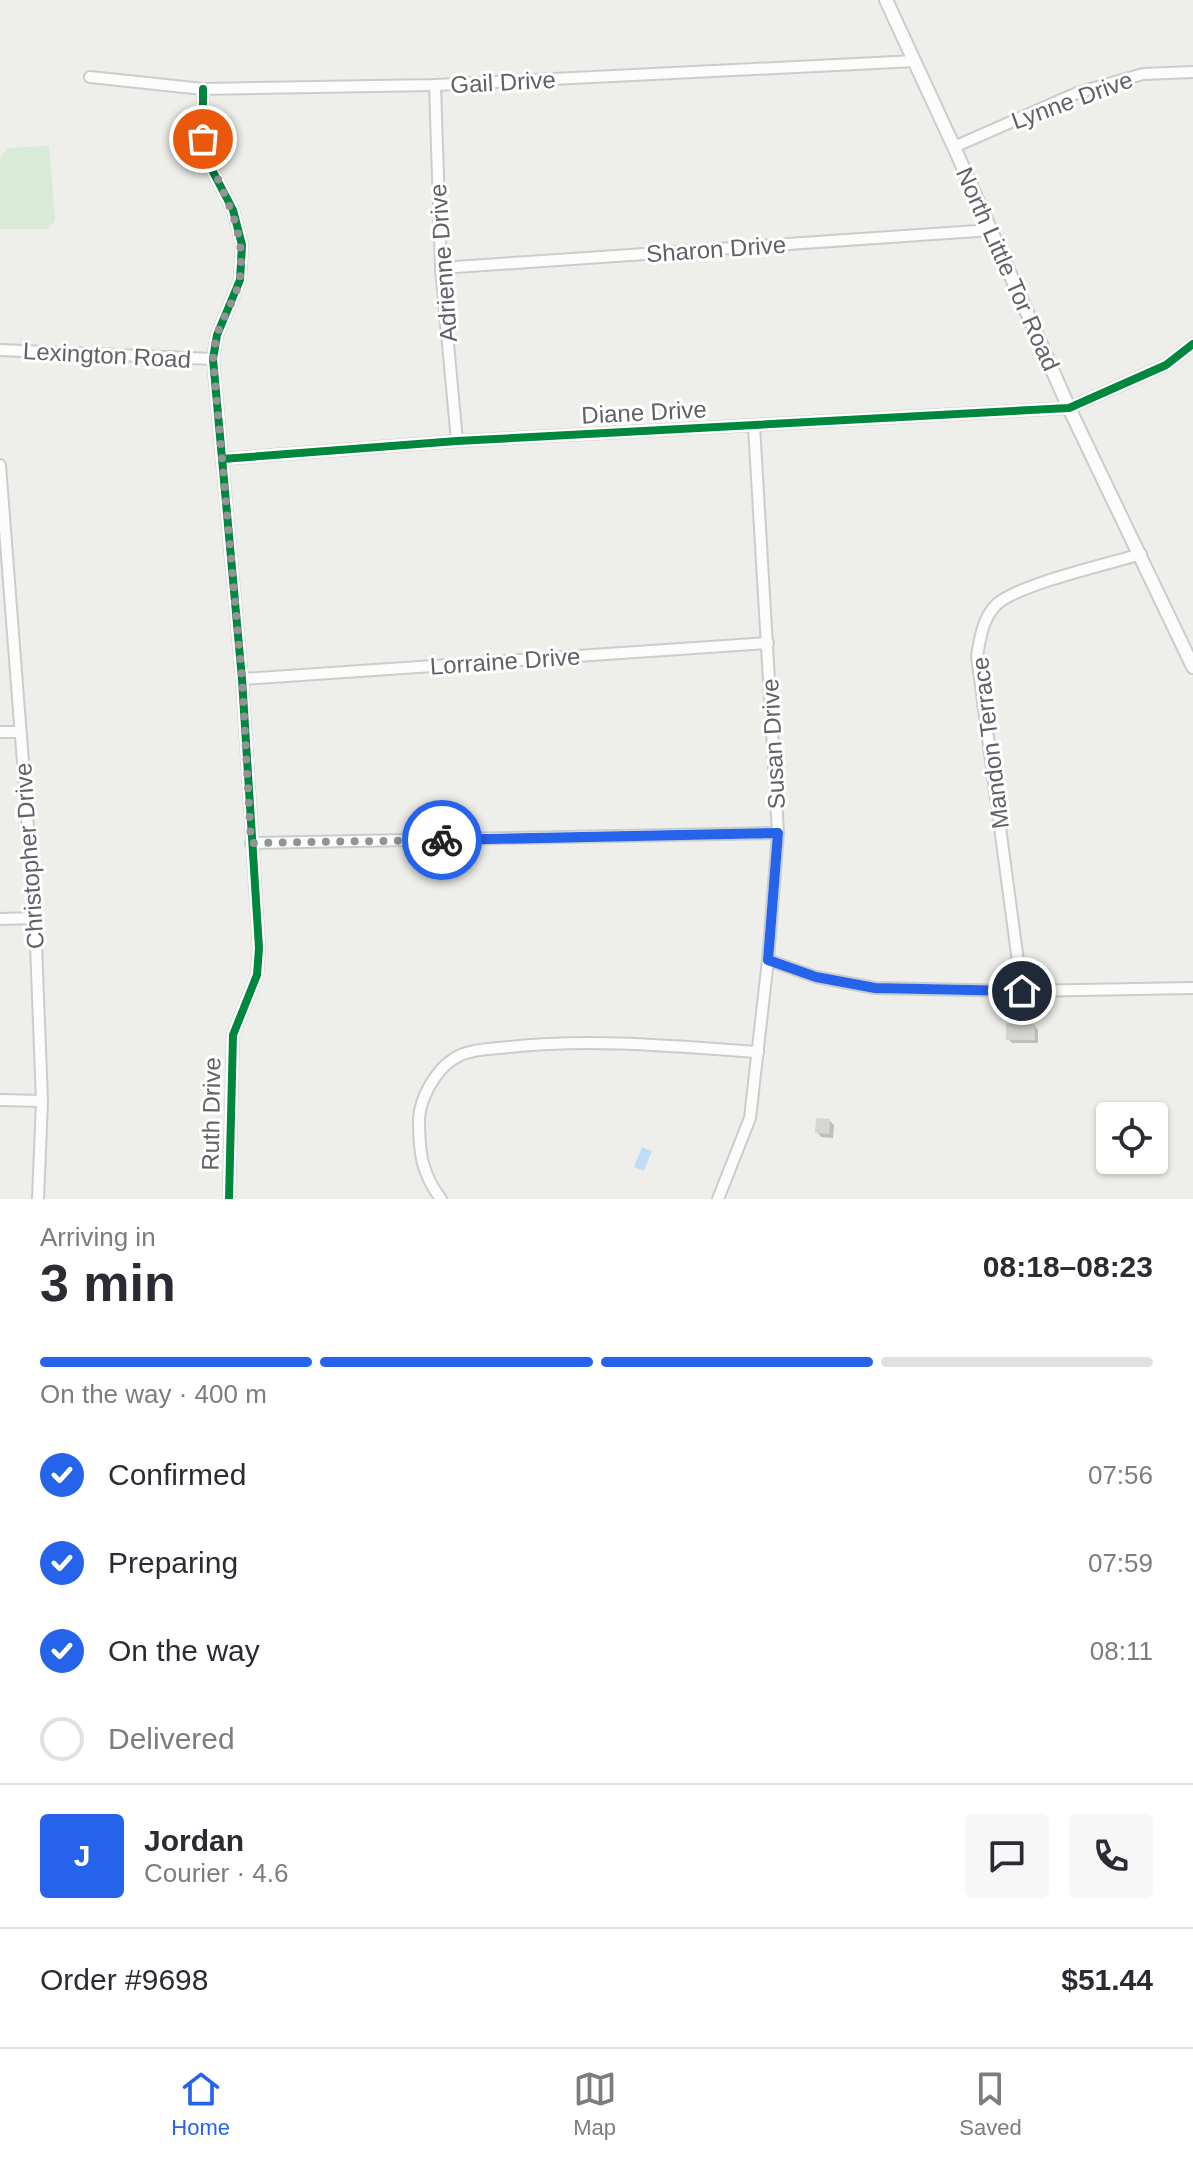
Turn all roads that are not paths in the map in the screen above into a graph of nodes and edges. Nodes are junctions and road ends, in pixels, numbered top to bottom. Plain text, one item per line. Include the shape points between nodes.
1 (886, 0) edge
2 (915, 61) junction
3 (1193, 72) edge
4 (90, 77) dead end
5 (435, 85) junction
6 (203, 89) junction
7 (954, 147) junction
8 (992, 230) junction
9 (441, 268) junction
10 (1193, 344) edge
11 (0, 350) edge
12 (213, 359) junction
13 (1069, 408) junction
14 (754, 426) junction
15 (457, 441) junction
16 (222, 459) junction
17 (0, 465) edge
18 (3, 554) edge
19 (1141, 554) junction
20 (768, 643) junction
21 (1193, 667) edge
22 (242, 679) junction
23 (0, 732) edge
24 (19, 732) junction
25 (778, 833) junction
26 (251, 843) junction
27 (35, 918) junction
28 (0, 919) edge
29 (768, 960) junction
30 (1193, 988) edge
31 (1022, 991) junction
32 (758, 1052) junction
33 (0, 1100) edge
34 (42, 1101) junction
35 (38, 1199) edge
36 (229, 1199) edge
37 (441, 1199) edge
38 (718, 1199) edge

1 - 2 street, North Little Tor Road
2 - 5 street, Gail Drive
2 - 7 street, North Little Tor Road
3 - 7 street, Lynne Drive via 1143,74 1077,93
4 - 6 street, Gail Drive
5 - 6 street, Gail Drive
5 - 9 street, Adrienne Drive
6 - 12 street, Ruth Drive via 203,139 242,245 240,280
7 - 8 street, North Little Tor Road
8 - 9 street, Sharon Drive
8 - 13 street, North Little Tor Road
9 - 15 street, Adrienne Drive
10 - 13 street via 1166,365
11 - 12 street, Lexington Road
12 - 16 street, Ruth Drive
13 - 14 street, Diane Drive
13 - 19 street, North Little Tor Road
14 - 15 street, Diane Drive
14 - 20 street, Susan Drive
15 - 16 street, Diane Drive
16 - 22 street, Ruth Drive
17 - 18 street, Christopher Drive
18 - 24 street, Christopher Drive
19 - 21 street, North Little Tor Road
19 - 31 street, Mandon Terrace via 1023,590 997,604 982,628 977,656
20 - 22 street, Lorraine Drive
20 - 25 street, Susan Drive
22 - 26 street, Ruth Drive
23 - 24 street
24 - 27 street, Christopher Drive
25 - 26 street
25 - 29 street, Susan Drive
26 - 36 street, Ruth Drive via 259,948 257,975 233,1035
27 - 28 street
27 - 34 street, Christopher Drive
29 - 31 street via 816,977 875,988
29 - 32 street, Susan Drive
30 - 31 street
32 - 37 street via 613,1041 543,1043 455,1058 433,1080 420,1107 419,1150 430,1185
32 - 38 street, Susan Drive via 750,1118
33 - 34 street
34 - 35 street, Christopher Drive

